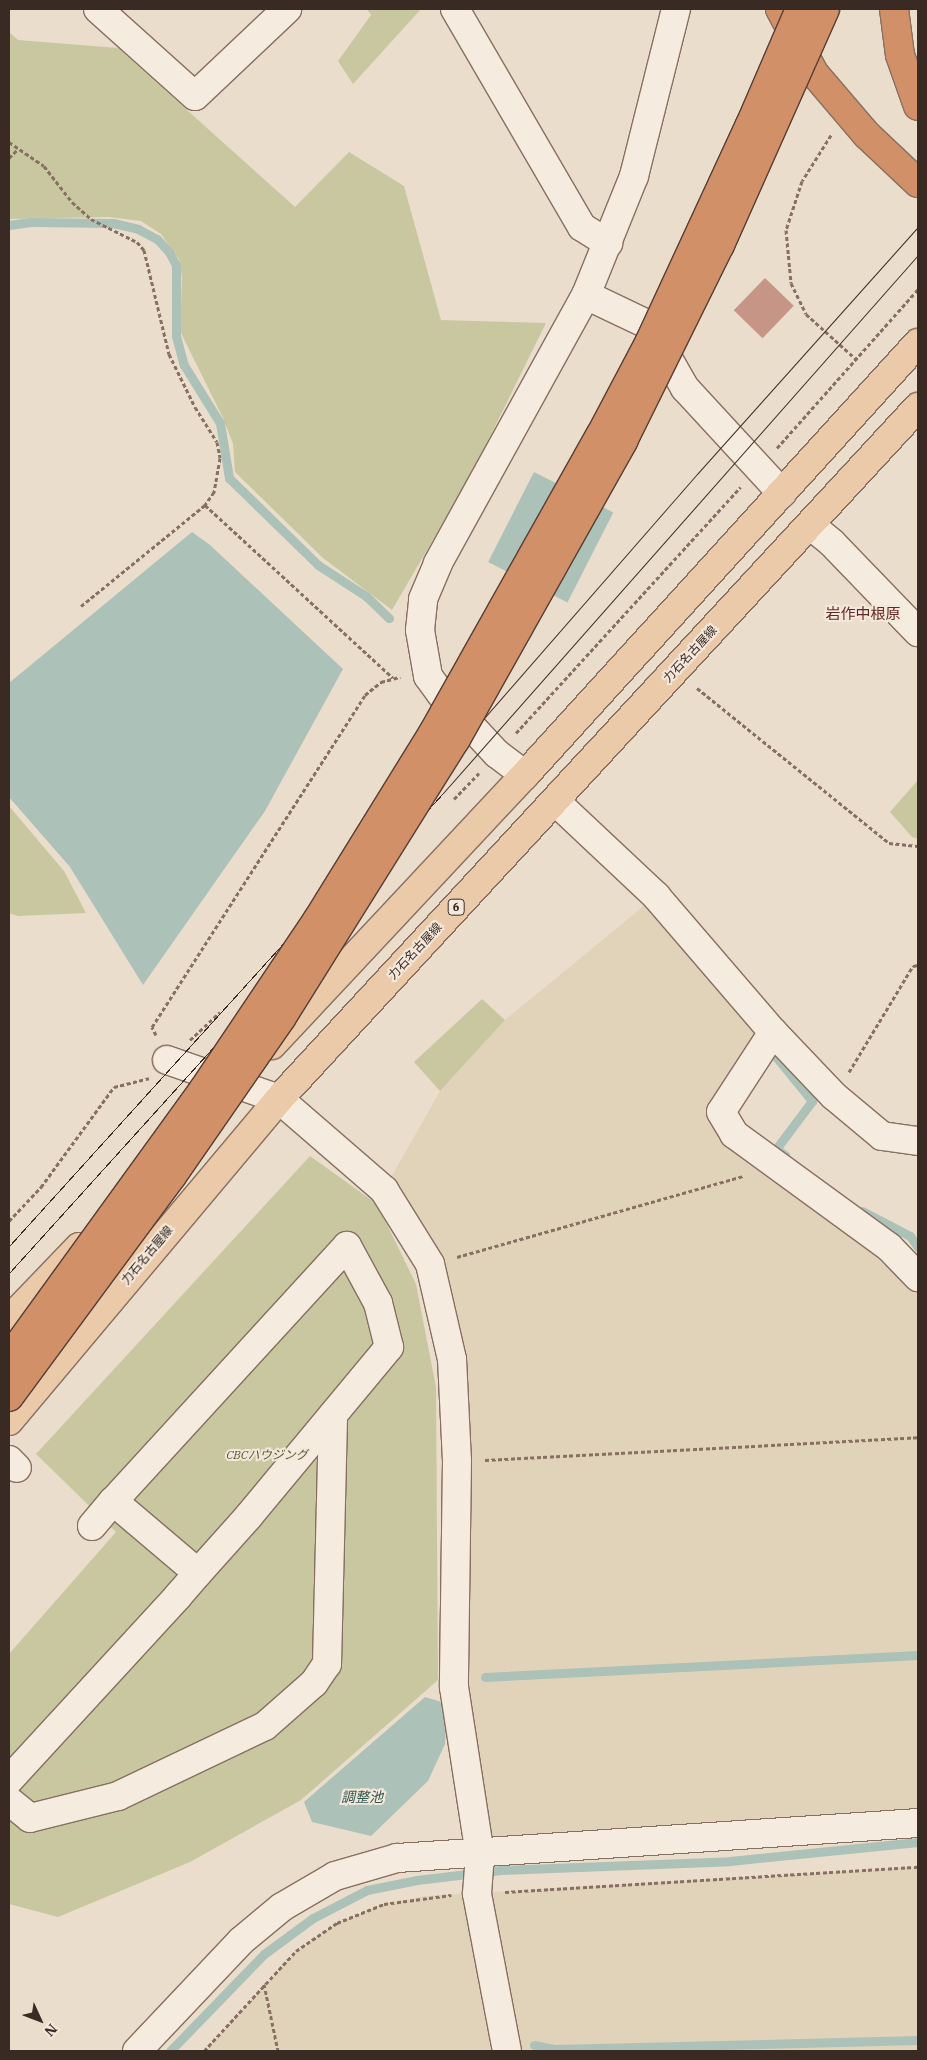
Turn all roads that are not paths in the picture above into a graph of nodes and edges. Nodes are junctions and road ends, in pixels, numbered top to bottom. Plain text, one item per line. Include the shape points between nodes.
1 (98, 9) edge
2 (287, 9) edge
3 (455, 9) edge
4 (676, 9) edge
5 (780, 9) edge
6 (800, 9) edge
7 (825, 9) edge
8 (894, 9) edge
9 (918, 106) edge
10 (918, 183) edge
11 (608, 243) junction
12 (586, 295) junction
13 (918, 343) edge
14 (918, 407) edge
15 (782, 493) junction
16 (810, 525) junction
17 (918, 632) edge
18 (525, 775) junction
19 (555, 801) junction
20 (773, 1032) junction
21 (167, 1060) road end
22 (235, 1084) junction
23 (280, 1099) junction
24 (918, 1141) edge
25 (918, 1277) edge
26 (9, 1320) edge
27 (9, 1358) edge
28 (9, 1397) edge
29 (333, 1415) junction
30 (9, 1421) edge
31 (113, 1501) junction
32 (92, 1526) dead end
33 (198, 1573) junction
34 (9, 1780) edge
35 (9, 1801) edge
36 (918, 1823) edge
37 (480, 1854) junction
38 (137, 2051) edge
39 (507, 2051) edge

1 - 2 street via 195,96
3 - 11 street via 582,227
4 - 11 street via 634,176
5 - 10 highway via 814,73 867,135
6 - 27 highway, bridge via 650,341 434,733 323,911 203,1090
7 - 28 highway, bridge via 720,245 627,432 456,739 277,1025 166,1184
8 - 9 highway via 900,55
11 - 12 street
12 - 15 street via 649,325 685,388
12 - 18 street via 438,563 423,599 420,630 428,676 497,754
13 - 15 main road
14 - 16 main road, 力石名古屋線 / 6
15 - 18 main road
16 - 17 street via 832,543
16 - 19 main road, 力石名古屋線 / 6
18 - 22 main road
19 - 20 street via 656,896
19 - 23 main road, 力石名古屋線 / 6
20 - 24 street via 834,1096 882,1136
20 - 25 street via 721,1112 734,1134 888,1247
21 - 22 street
22 - 23 street
22 - 26 main road
23 - 30 main road, 力石名古屋線 / 6
23 - 37 street via 384,1190 430,1264 452,1359 457,1461 454,1687
29 - 31 street via 389,1347 378,1303 347,1246
29 - 33 street
29 - 35 street via 327,1664 314,1683 265,1726 118,1796 30,1818
31 - 32 street
31 - 33 street
33 - 34 street
36 - 37 street
37 - 38 street via 397,1858 335,1876 282,1907 241,1941
37 - 39 street via 477,1894

